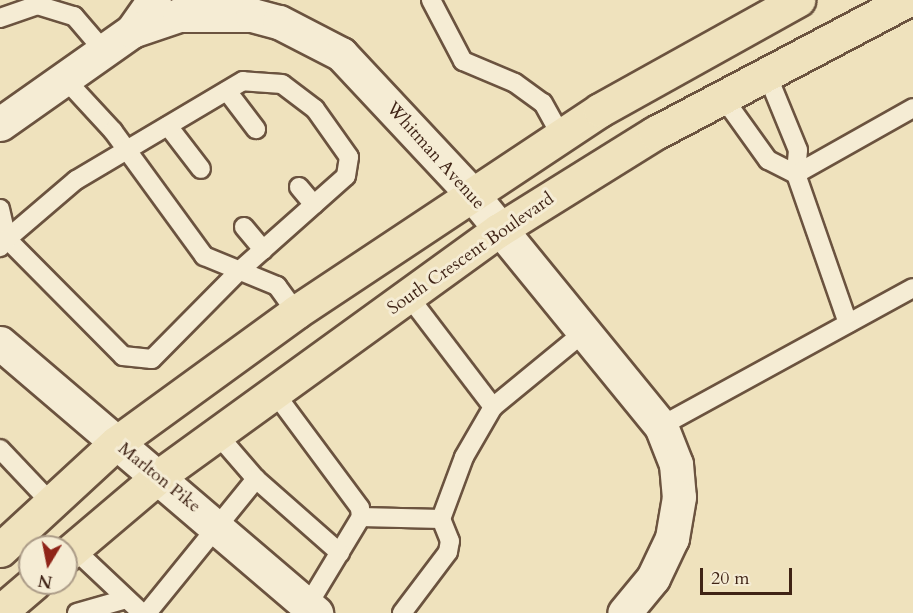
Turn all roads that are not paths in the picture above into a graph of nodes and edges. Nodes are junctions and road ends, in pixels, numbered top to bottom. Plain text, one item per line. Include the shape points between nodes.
1 (154, 0) edge
2 (431, 0) edge
3 (798, 0) edge
4 (907, 0) edge
5 (0, 18) edge
6 (132, 31) junction
7 (104, 51) junction
8 (766, 72) junction
9 (65, 79) junction
10 (227, 91) junction
11 (722, 96) junction
12 (913, 108) edge
13 (3, 117) edge
14 (168, 126) junction
15 (256, 129) dead end
16 (561, 135) junction
17 (126, 151) junction
18 (201, 169) dead end
19 (796, 174) junction
20 (299, 187) dead end
21 (470, 192) junction
22 (314, 205) junction
23 (0, 209) edge
24 (244, 227) dead end
25 (499, 230) junction
26 (3, 243) edge
27 (263, 250) junction
28 (238, 272) junction
29 (913, 288) edge
30 (410, 298) junction
31 (296, 312) junction
32 (848, 323) junction
33 (583, 333) junction
34 (0, 343) edge
35 (274, 392) junction
36 (493, 407) junction
37 (661, 426) junction
38 (217, 434) junction
39 (116, 443) junction
40 (0, 449) edge
41 (159, 476) junction
42 (256, 479) junction
43 (51, 503) junction
44 (361, 517) junction
45 (441, 519) junction
46 (218, 527) junction
47 (78, 545) edge
48 (0, 550) edge
49 (339, 553) junction
50 (78, 560) edge
51 (20, 595) edge
52 (124, 606) edge
53 (312, 609) edge
54 (0, 612) edge
55 (77, 613) edge
56 (110, 613) edge
57 (142, 613) edge
58 (147, 613) edge
59 (402, 613) edge
60 (624, 613) edge

1 - 6 main road
2 - 16 lane via 463,61 515,83 543,103
3 - 16 highway
4 - 8 highway, South Crescent Boulevard
5 - 7 lane via 37,5 74,16
6 - 7 main road, Whitman Avenue
6 - 21 main road, Whitman Avenue via 179,15 220,12 279,22 312,36 341,54
7 - 9 main road, Whitman Avenue
8 - 11 highway, South Crescent Boulevard
8 - 19 lane via 798,150
9 - 13 main road, Whitman Avenue
9 - 17 lane
10 - 14 lane
10 - 15 lane
10 - 22 lane via 243,81 282,84 315,109 349,157 346,176
11 - 19 lane via 768,160
11 - 25 highway, South Crescent Boulevard
12 - 19 lane
14 - 17 lane
14 - 18 lane
16 - 21 highway
17 - 26 lane via 76,180
17 - 28 lane via 204,256
19 - 32 lane
20 - 22 lane
21 - 25 main road, Whitman Avenue
21 - 31 highway
22 - 27 lane
23 - 26 lane
24 - 27 lane
25 - 30 highway, South Crescent Boulevard
25 - 33 main road, Whitman Avenue
26 - 28 lane via 123,356 152,358
27 - 28 lane
28 - 31 lane via 277,286
29 - 32 lane
30 - 35 highway, South Crescent Boulevard
30 - 36 lane
31 - 39 highway
32 - 37 lane
33 - 36 lane
33 - 37 main road, Whitman Avenue
34 - 39 main road, Marlton Pike
35 - 38 highway, South Crescent Boulevard
35 - 44 lane
36 - 45 lane via 464,457
37 - 60 main road, Whitman Avenue via 676,464 679,497 672,538 653,578
38 - 41 highway, South Crescent Boulevard
38 - 42 lane
39 - 41 main road, Marlton Pike
39 - 43 highway
40 - 43 lane
41 - 46 main road, Marlton Pike
41 - 47 highway, South Crescent Boulevard
42 - 46 lane
42 - 49 lane
43 - 48 highway
44 - 45 lane
44 - 49 lane
45 - 59 lane via 450,541 448,552
46 - 53 main road, Marlton Pike
46 - 58 lane
49 - 53 lane
50 - 52 lane
51 - 54 highway
52 - 55 lane
52 - 56 lane
52 - 57 lane

